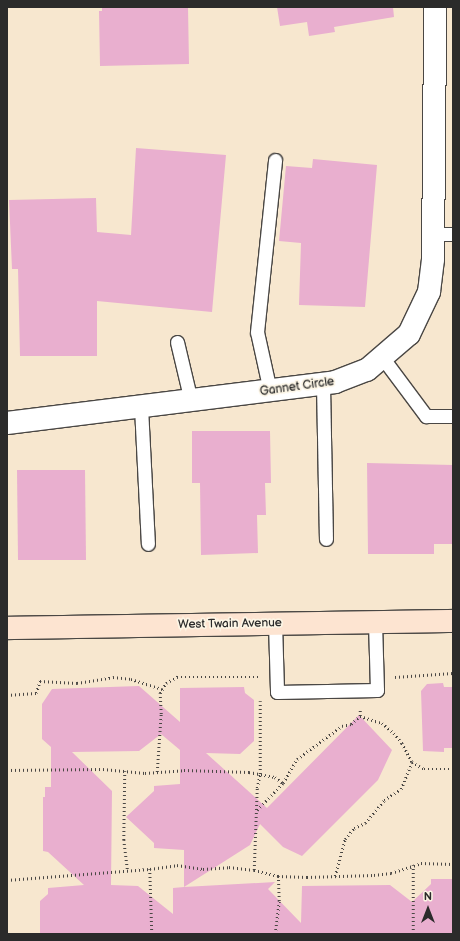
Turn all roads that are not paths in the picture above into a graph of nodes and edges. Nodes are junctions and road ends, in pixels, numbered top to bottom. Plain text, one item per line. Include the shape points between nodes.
1 (435, 7) edge
2 (444, 54) edge
3 (275, 160) dead end
4 (443, 234) edge
5 (177, 342) dead end
6 (382, 357) junction
7 (323, 384) junction
8 (270, 391) junction
9 (191, 401) junction
10 (141, 407) junction
11 (453, 416) edge
12 (7, 423) edge
13 (326, 539) dead end
14 (148, 544) dead end
15 (453, 620) edge
16 (375, 622) junction
17 (274, 623) junction
18 (7, 628) edge

1 - 2 street, Gannet Circle
2 - 4 street, Gannet Circle
3 - 8 lane via 257,332
4 - 6 street, Gannet Circle via 429,292 409,334
5 - 9 lane
6 - 7 street, Gannet Circle via 367,370
6 - 11 lane via 426,416
7 - 8 street, Gannet Circle
7 - 13 lane
8 - 9 street, Gannet Circle
9 - 10 street, Gannet Circle
10 - 12 street, Gannet Circle
10 - 14 lane
15 - 16 main road, West Twain Avenue
16 - 17 main road, West Twain Avenue
16 - 17 lane via 377,690 277,692
17 - 18 main road, West Twain Avenue

